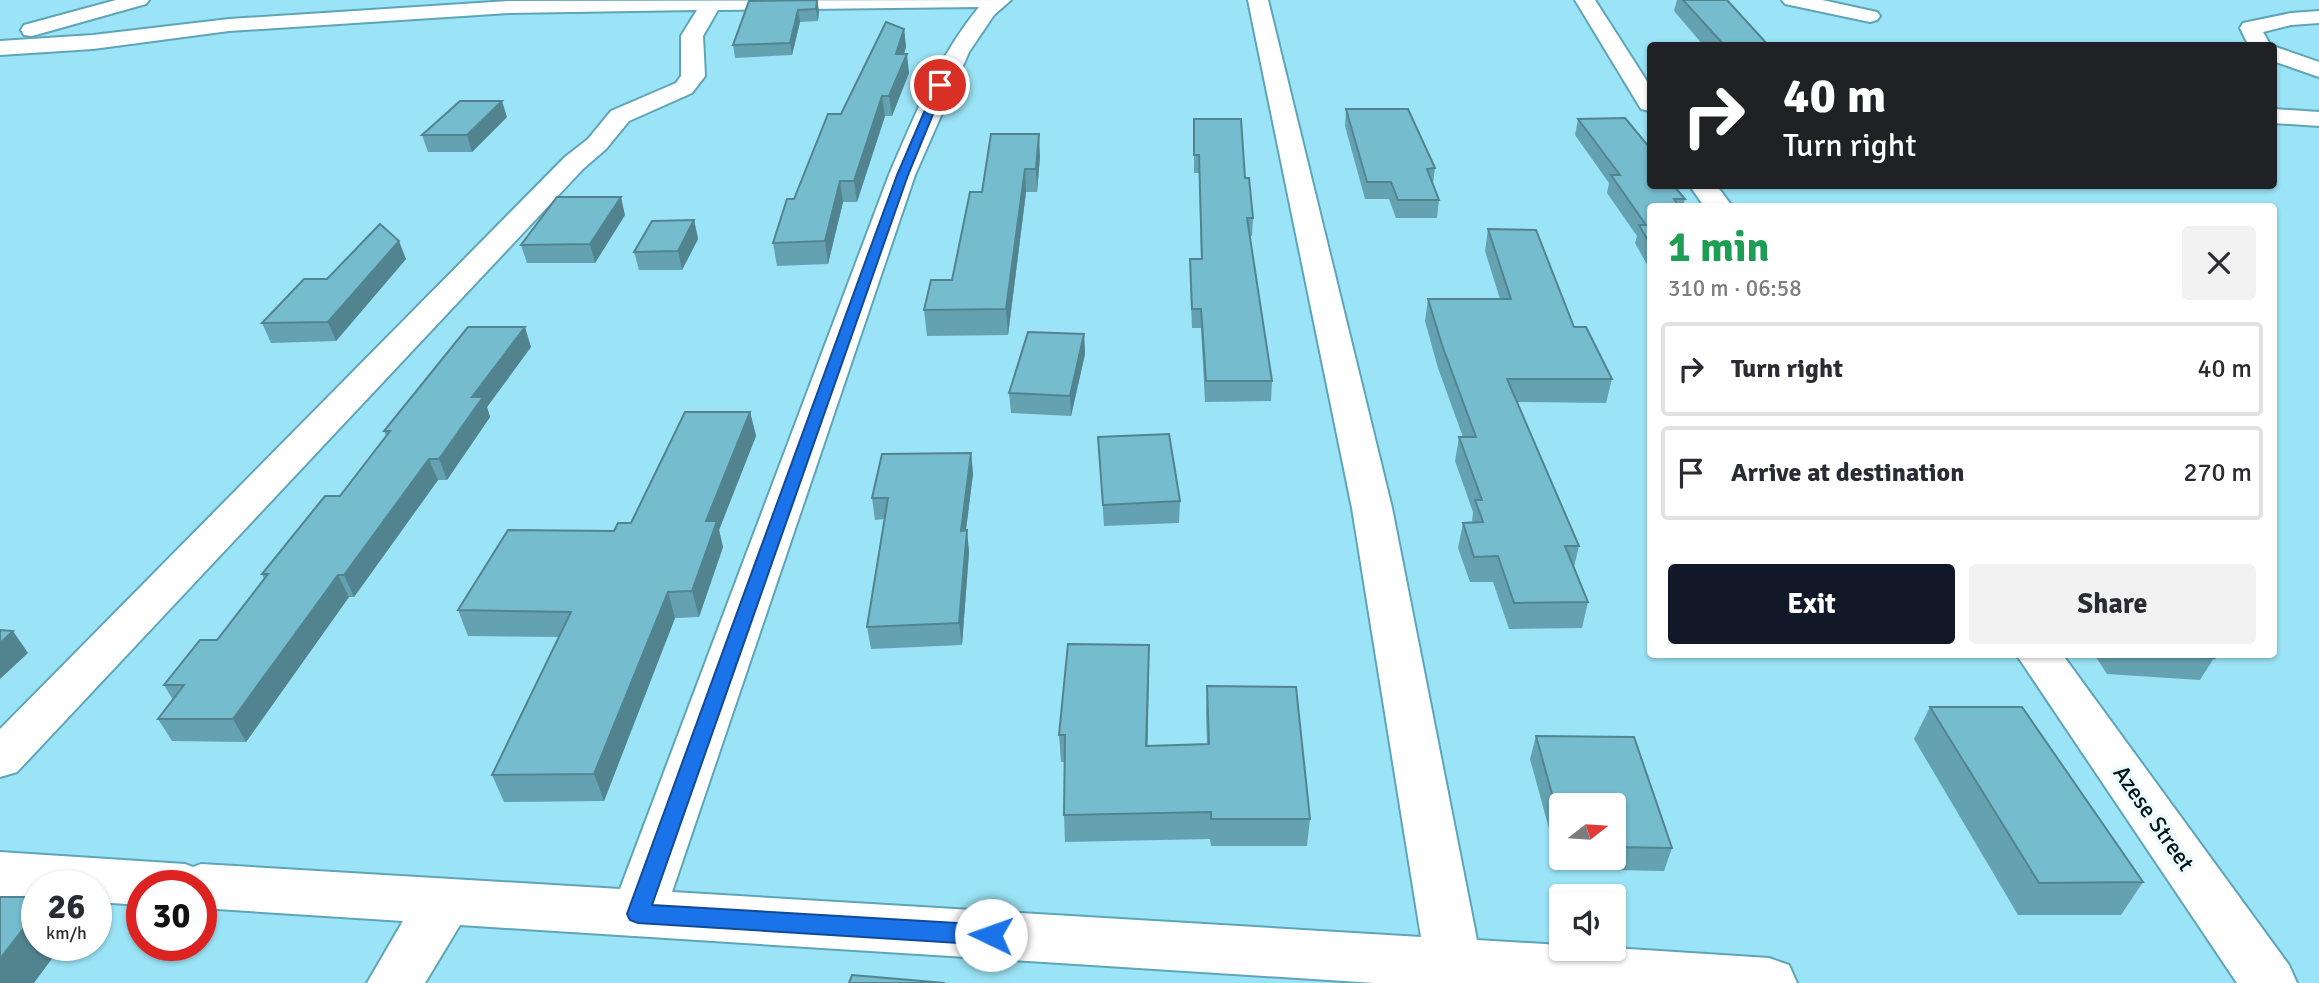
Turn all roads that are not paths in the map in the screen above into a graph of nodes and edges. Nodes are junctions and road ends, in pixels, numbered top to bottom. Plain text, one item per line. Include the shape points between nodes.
1 (139, 0) edge
2 (1258, 0) edge
3 (1585, 0) edge
4 (1792, 0) edge
5 (2273, 0) edge
6 (999, 1) edge
7 (790, 2) edge
8 (711, 4) junction
9 (1870, 16) dead end
10 (2319, 18) edge
11 (2291, 19) junction
12 (0, 40) edge
13 (2257, 42) edge
14 (0, 48) edge
15 (2277, 54) edge
16 (2319, 70) edge
17 (2277, 72) edge
18 (2319, 76) edge
19 (1647, 99) edge
20 (2277, 116) edge
21 (2319, 119) edge
22 (2041, 658) edge
23 (0, 759) edge
24 (0, 874) edge
25 (126, 882) edge
26 (217, 888) edge
27 (445, 901) junction
28 (638, 914) junction
29 (1453, 963) junction
30 (395, 983) edge
31 (1769, 983) edge
32 (2269, 983) edge

1 - 12 street
2 - 29 street via 1372,508
3 - 19 street
4 - 9 street
5 - 11 street
6 - 7 street
6 - 28 street via 987,8 940,85 902,175
7 - 8 street
8 - 14 street via 509,7 229,25
8 - 23 street via 692,36 693,76 684,88 620,116
10 - 11 street
11 - 13 street via 2251,28
15 - 16 street
17 - 18 street
20 - 21 street
22 - 32 street, Azese Street
24 - 25 street
26 - 27 street
27 - 28 street
27 - 30 street
28 - 29 street
29 - 31 street

